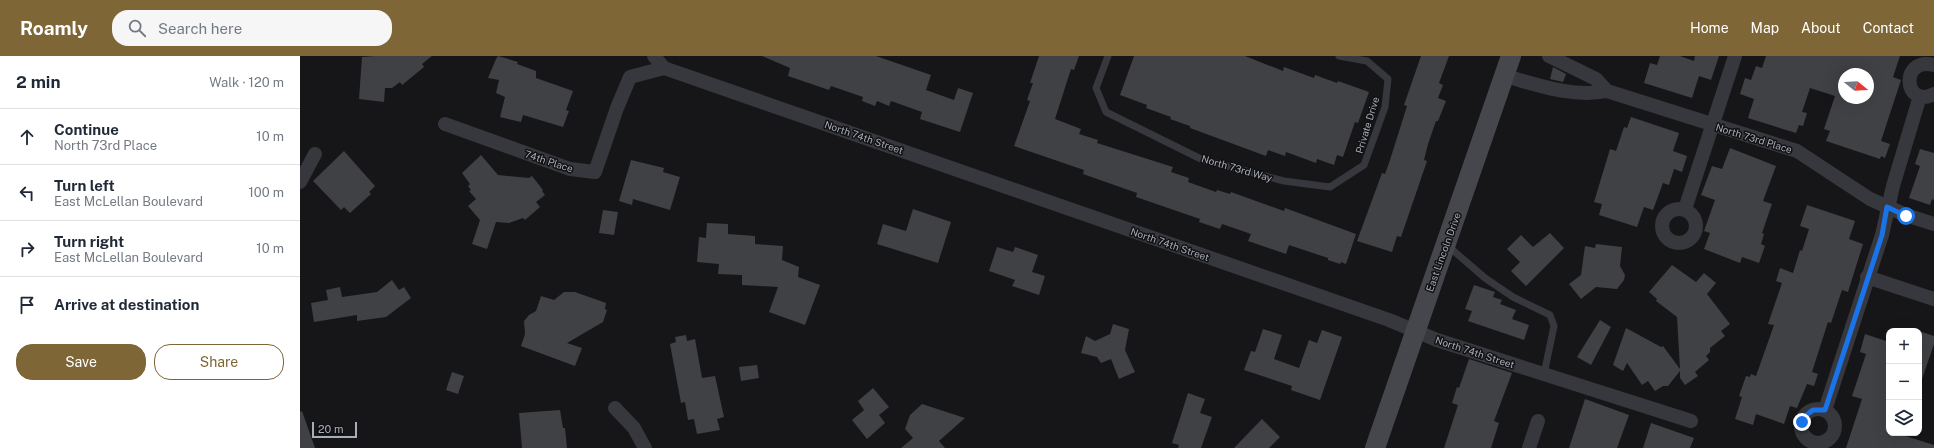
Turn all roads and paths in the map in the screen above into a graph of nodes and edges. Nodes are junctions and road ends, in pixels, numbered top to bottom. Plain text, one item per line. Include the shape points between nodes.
1 (654, 56) edge
2 (1108, 56) edge
3 (1339, 56) edge
4 (1511, 56) edge
5 (1549, 56) edge
6 (1735, 56) edge
7 (1934, 65) edge
8 (664, 68) junction
9 (1505, 76) junction
10 (1607, 91) junction
11 (1927, 95) edge
12 (445, 124) dead end
13 (1713, 125) junction
14 (315, 154) dead end
15 (300, 182) edge
16 (1330, 187) joint
17 (1887, 207) junction
18 (1685, 209) dead end
19 (1934, 224) edge
20 (1446, 245) junction
21 (1868, 277) junction
22 (1934, 299) edge
23 (1415, 331) junction
24 (1544, 374) junction
25 (615, 408) dead end
26 (1825, 410) dead end
27 (1691, 420) dead end
28 (1538, 421) dead end
29 (645, 448) edge
30 (1375, 448) edge
31 (1529, 448) edge

1 - 8 street
2 - 16 lane, North 73rd Way via 1096,88 1106,112 1201,158 1284,181
3 - 16 lane, Private Drive via 1367,61 1388,79 1385,106 1364,165
4 - 9 main road, East Lincoln Drive
5 - 10 street, North 73rd Place via 1596,79
6 - 13 street
7 - 11 street via 1923,63 1910,73 1911,90
8 - 12 street, 74th Place via 630,77 595,172 570,169
8 - 23 street, North 74th Street
9 - 10 street, North 73rd Place via 1553,89 1591,95
9 - 20 main road, East Lincoln Drive
10 - 13 street, North 73rd Place
11 - 17 street
13 - 17 street, North 73rd Place via 1797,151
13 - 18 street
14 - 15 street
17 - 19 street, North 73rd Place via 1906,216
17 - 21 street via 1882,235
20 - 23 main road, East Lincoln Drive
20 - 24 lane via 1485,278 1513,297 1550,315 1554,326
21 - 22 street
21 - 26 street
23 - 24 street, North 74th Street
23 - 30 main road, East Lincoln Drive
24 - 27 street, North 74th Street
25 - 29 street via 634,428
28 - 31 street

